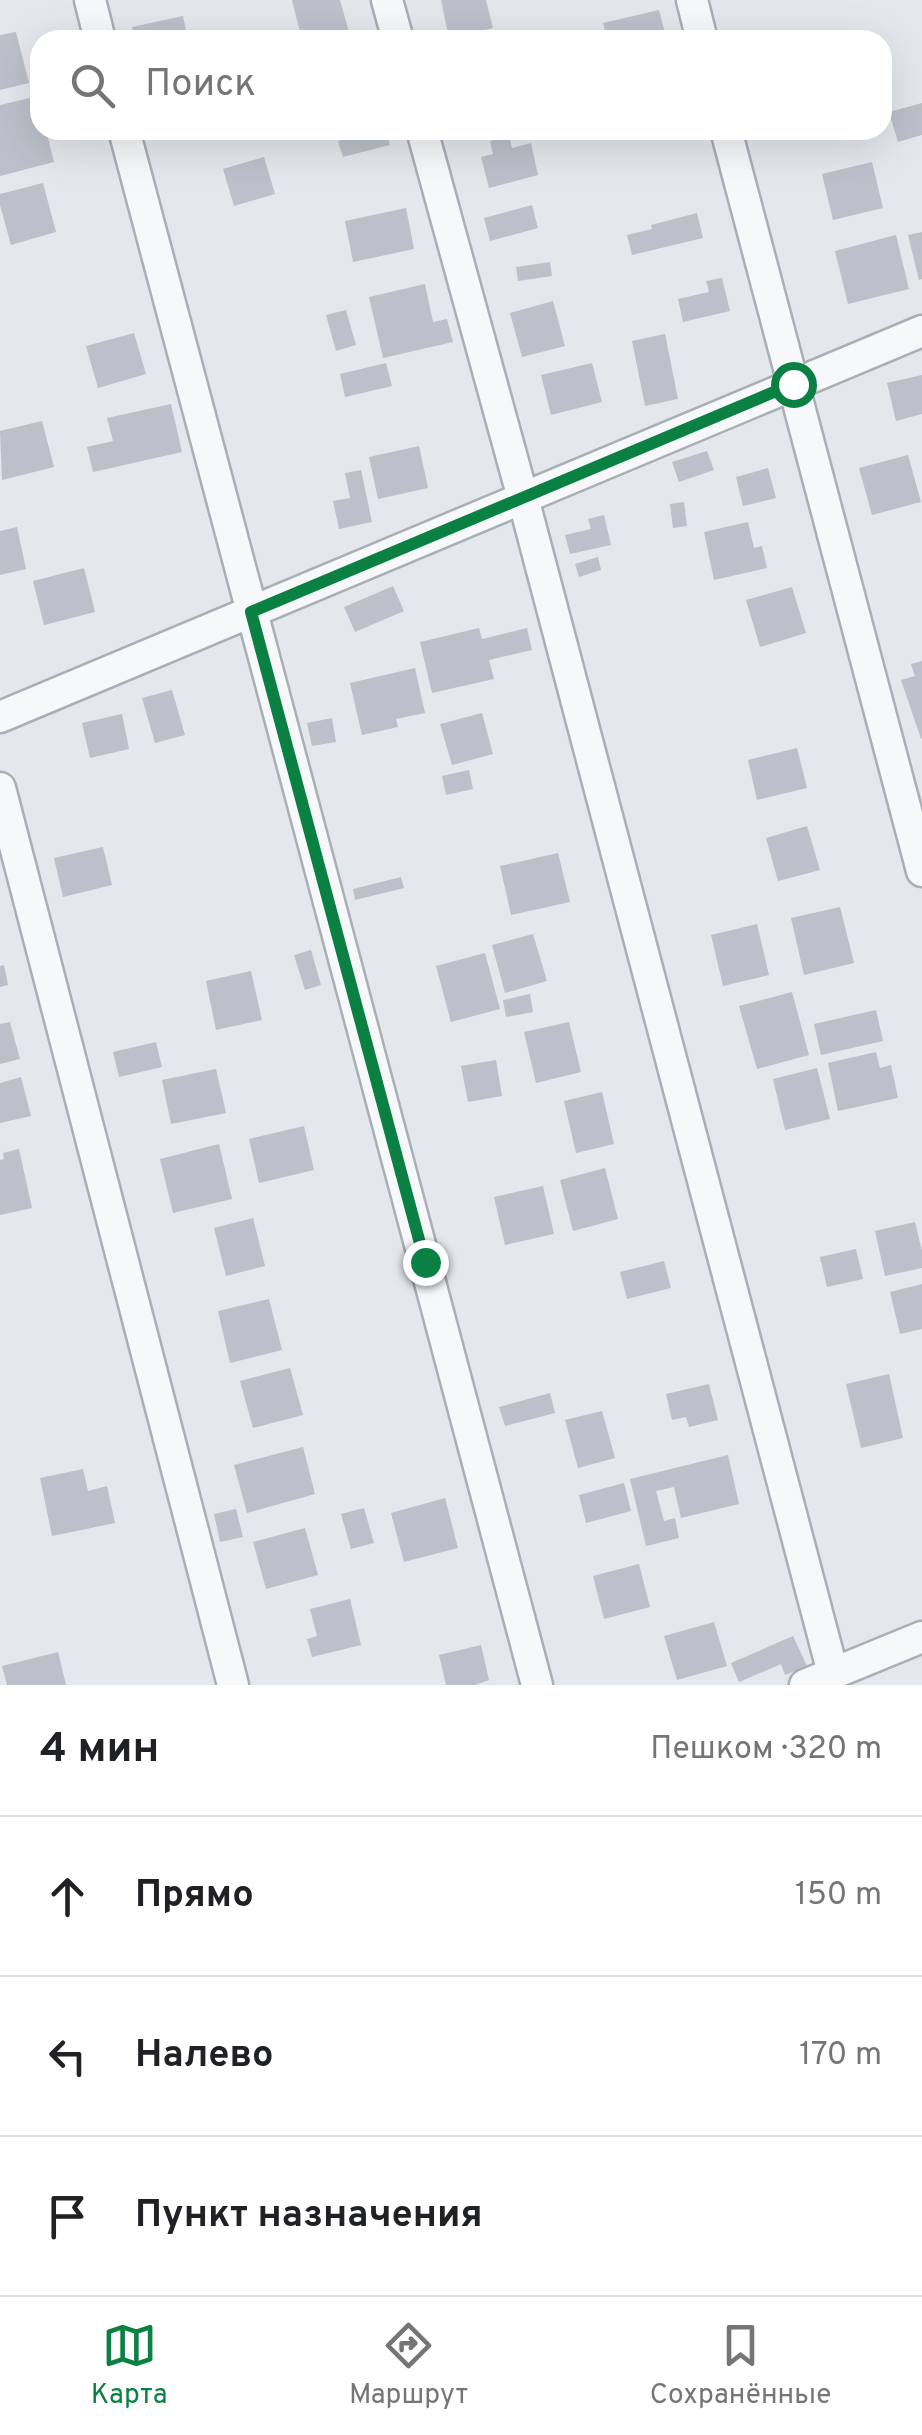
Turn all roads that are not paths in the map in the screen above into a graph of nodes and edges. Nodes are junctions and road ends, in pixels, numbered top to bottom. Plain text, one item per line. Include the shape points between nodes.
1 (90, 0) edge
2 (387, 0) edge
3 (692, 0) edge
4 (98, 30) edge
5 (395, 30) edge
6 (700, 30) edge
7 (127, 140) edge
8 (425, 140) edge
9 (729, 140) edge
10 (922, 331) edge
11 (793, 384) junction
12 (522, 498) junction
13 (251, 612) junction
14 (0, 717) edge
15 (0, 788) edge
16 (922, 871) edge
17 (922, 1637) edge
18 (819, 1679) edge
19 (233, 1685) edge
20 (537, 1685) edge

1 - 4 street
2 - 5 street
3 - 6 street
7 - 13 street
8 - 12 street
9 - 11 street
10 - 11 street
11 - 12 street
11 - 16 street
12 - 13 street
12 - 18 street
13 - 14 street
13 - 20 street
15 - 19 street
17 - 18 street

